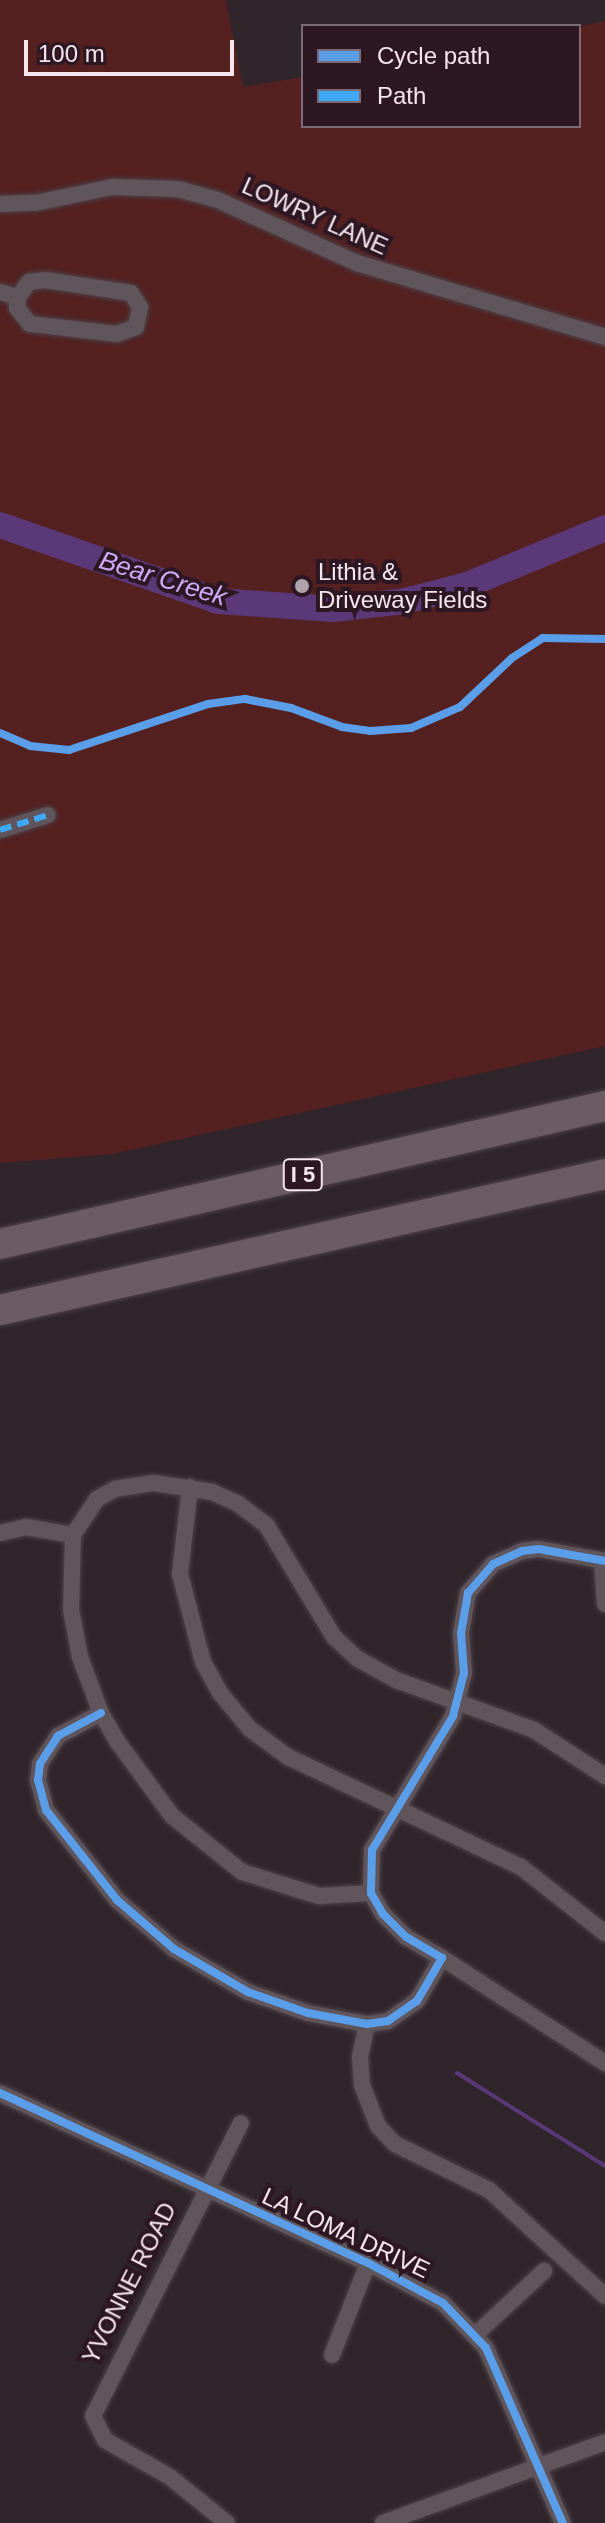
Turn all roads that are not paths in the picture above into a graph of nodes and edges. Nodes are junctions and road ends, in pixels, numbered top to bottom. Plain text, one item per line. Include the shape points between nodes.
1 (0, 204) edge
2 (0, 292) edge
3 (18, 297) junction
4 (605, 337) edge
5 (48, 815) dead end
6 (0, 830) edge
7 (605, 1106) edge
8 (605, 1174) edge
9 (0, 1244) edge
10 (0, 1310) edge
11 (190, 1487) junction
12 (0, 1533) edge
13 (73, 1535) junction
14 (603, 1561) edge
15 (605, 1604) edge
16 (458, 1700) junction
17 (101, 1713) junction
18 (605, 1776) edge
19 (396, 1806) junction
20 (371, 1893) junction
21 (605, 1933) edge
22 (442, 1958) junction
23 (367, 2024) junction
24 (605, 2063) edge
25 (0, 2093) edge
26 (241, 2123) dead end
27 (204, 2189) junction
28 (368, 2263) junction
29 (544, 2271) dead end
30 (605, 2296) edge
31 (476, 2334) junction
32 (332, 2355) dead end
33 (605, 2442) edge
34 (539, 2464) junction
35 (227, 2523) edge
36 (383, 2523) edge
37 (563, 2523) edge

1 - 4 street, LOWRY LANE via 35,203 112,187 178,189 218,200 370,268
2 - 3 street
3 - 3 street via 22,316 44,327 123,334 139,321 139,301 126,291 45,280 29,282
5 - 6 street
7 - 9 highway, I 5
8 - 10 highway
11 - 13 street via 154,1483 115,1489 97,1499
11 - 16 street via 237,1503 267,1526 334,1637 358,1659 396,1680
11 - 19 street via 180,1574 203,1662 220,1693 250,1729 288,1757
12 - 13 street via 26,1527
13 - 17 street via 73,1622
14 - 15 street
14 - 16 street via 539,1549 507,1556 483,1573 463,1613 464,1673
16 - 18 street via 534,1730
16 - 19 street via 445,1732
17 - 20 street via 172,1816 217,1857 281,1888 319,1896
17 - 23 street via 58,1736 40,1764 40,1798 117,1900 174,1949 270,2001
19 - 20 street via 372,1850
19 - 21 street via 521,1867
20 - 22 street via 390,1925
22 - 23 street via 405,2013
22 - 24 street
23 - 30 street via 360,2057 362,2085 378,2126 395,2144 489,2190
25 - 27 street, LA LOMA DRIVE
26 - 27 street, YVONNE ROAD
27 - 28 street, LA LOMA DRIVE
27 - 35 street, YVONNE ROAD via 100,2394 94,2425 105,2440 170,2477
28 - 31 street, LA LOMA DRIVE via 424,2290
28 - 32 street
29 - 31 street
31 - 34 street, LA LOMA DRIVE
33 - 34 street
34 - 36 street
34 - 37 street, LA LOMA DRIVE

